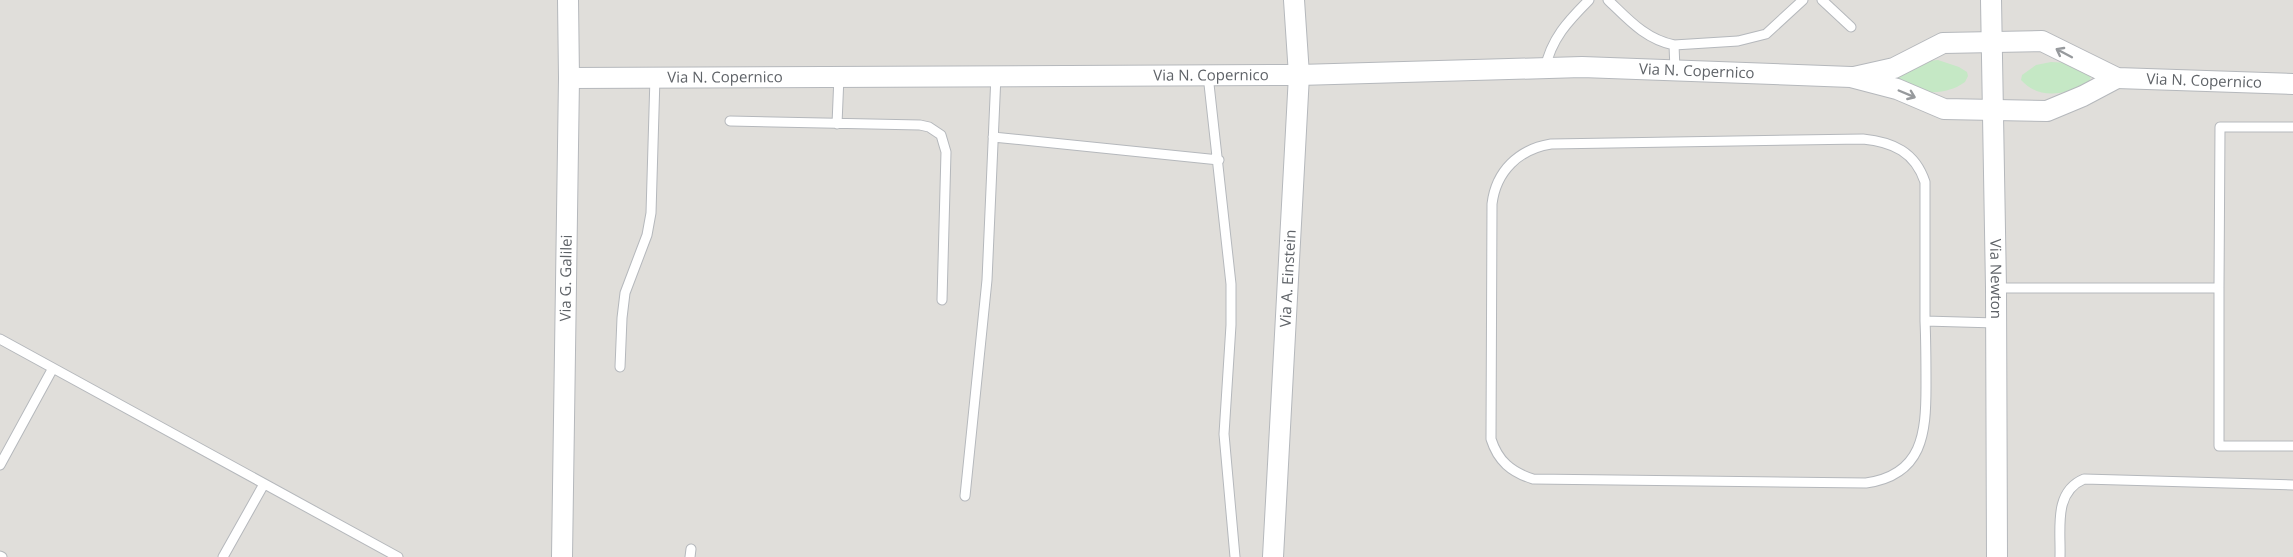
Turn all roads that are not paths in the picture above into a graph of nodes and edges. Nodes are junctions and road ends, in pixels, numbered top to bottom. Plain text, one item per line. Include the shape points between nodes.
1 (568, 0) edge
2 (1294, 0) edge
3 (1589, 0) edge
4 (1608, 0) edge
5 (1803, 0) edge
6 (1822, 0) edge
7 (1991, 0) edge
8 (1851, 27) dead end
9 (1992, 41) junction
10 (1674, 45) junction
11 (1545, 69) junction
12 (1676, 70) junction
13 (996, 75) junction
14 (1208, 75) junction
15 (1299, 75) junction
16 (839, 76) junction
17 (655, 77) junction
18 (1851, 77) junction
19 (569, 78) junction
20 (2117, 78) junction
21 (2293, 84) edge
22 (1994, 110) junction
23 (730, 121) dead end
24 (837, 124) junction
25 (2293, 127) edge
26 (993, 137) junction
27 (1219, 160) junction
28 (1996, 288) junction
29 (2219, 288) junction
30 (942, 300) dead end
31 (1925, 321) junction
32 (1996, 322) junction
33 (0, 339) edge
34 (620, 367) dead end
35 (53, 368) junction
36 (2293, 446) edge
37 (0, 465) edge
38 (264, 484) junction
39 (2293, 485) edge
40 (964, 496) dead end
41 (223, 557) edge
42 (398, 557) edge
43 (562, 557) edge
44 (1235, 557) edge
45 (1272, 557) edge
46 (1997, 557) edge
47 (2060, 557) edge

1 - 19 street, Via G. Galilei
2 - 15 street, Via A. Einstein
3 - 11 lane via 1559,33
4 - 10 lane via 1644,33
5 - 10 lane via 1766,33 1738,41
6 - 8 lane
7 - 9 street, Via Newton
9 - 18 street via 1943,43 1894,68
20 -> 9 street via 2042,41
9 - 22 street, Via Newton
10 - 12 lane
11 - 12 street, Via N. Copernico
11 - 15 street, Via N. Copernico
12 - 18 street, Via N. Copernico
13 - 14 street, Via N. Copernico
13 - 16 street, Via N. Copernico
13 - 26 lane
14 - 15 street, Via N. Copernico
14 - 27 lane
15 - 45 street, Via A. Einstein
16 - 17 street, Via N. Copernico
16 - 24 lane
17 - 19 street, Via N. Copernico
17 - 34 lane via 651,213 625,293
18 -> 22 street via 1897,89 1944,109
19 - 43 street, Via G. Galilei
20 - 21 street, Via N. Copernico
20 - 22 street via 2047,111
22 - 28 street, Via Newton
23 - 24 lane
24 - 30 lane via 920,125 941,135 946,152
25 - 29 lane via 2220,127
26 - 27 lane
26 - 40 lane via 987,280
27 - 44 lane via 1231,290 1224,440
28 - 29 lane
28 - 32 street, Via Newton
29 - 36 lane via 2219,446
31 - 31 lane via 1925,182 1917,164 1892,144 1863,139 1551,144 1530,149 1513,161 1494,190 1491,440 1499,458 1523,476 1544,480 1866,483 1890,477 1916,453 1925,429
31 - 32 lane
32 - 46 street, Via Newton
33 - 35 lane
35 - 37 lane
35 - 38 lane
38 - 41 lane
38 - 42 lane
39 - 47 lane via 2084,479 2070,487 2062,499

